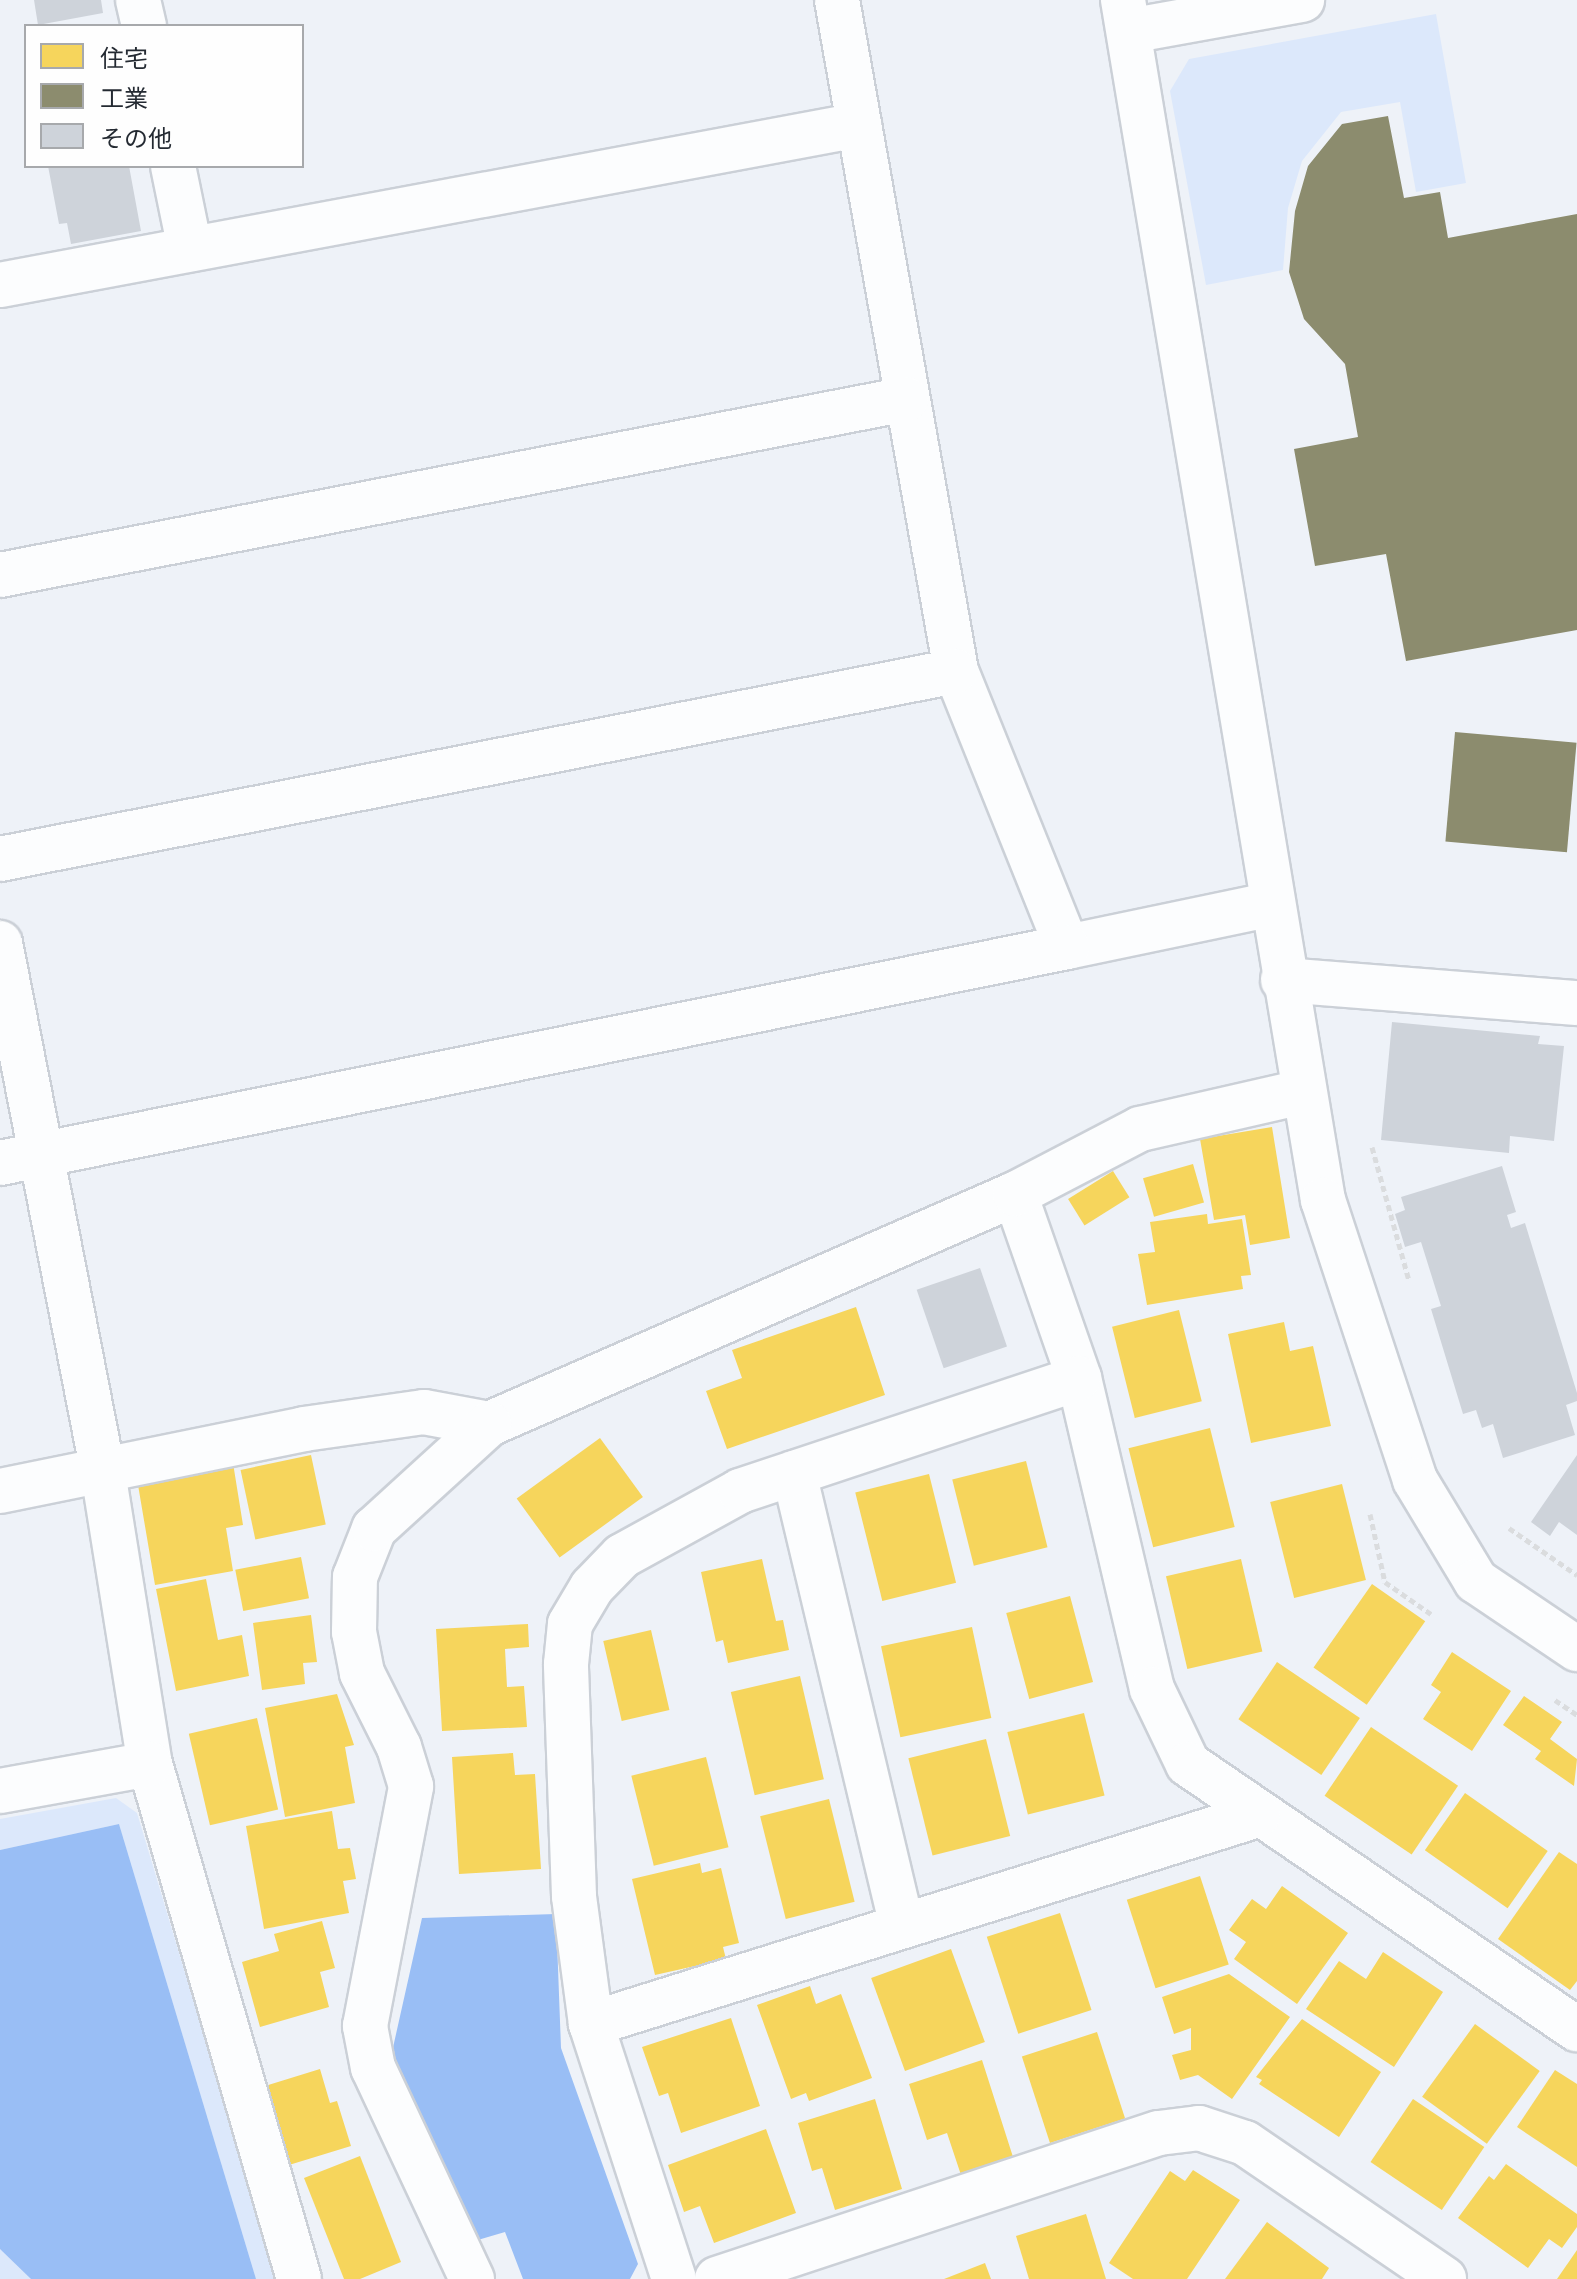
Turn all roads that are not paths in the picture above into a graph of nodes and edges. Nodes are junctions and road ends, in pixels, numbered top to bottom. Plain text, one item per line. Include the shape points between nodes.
1 (138, 0) edge
2 (837, 0) edge
3 (1302, 0) edge
4 (1126, 15) edge
5 (144, 24) edge
6 (859, 125) junction
7 (173, 168) edge
8 (190, 249) junction
9 (0, 285) edge
10 (906, 399) junction
11 (0, 575) edge
12 (956, 671) junction
13 (0, 859) edge
14 (1272, 904) junction
15 (0, 943) edge
16 (1067, 947) junction
17 (1283, 980) junction
18 (1577, 1003) edge
19 (1302, 1092) junction
20 (20, 1159) edge
21 (1015, 1194) junction
22 (1079, 1378) junction
23 (489, 1424) junction
24 (103, 1472) junction
25 (794, 1473) junction
26 (0, 1491) edge
27 (1577, 1649) edge
28 (150, 1764) junction
29 (0, 1791) edge
30 (1258, 1815) junction
31 (902, 1926) junction
32 (591, 2024) junction
33 (1577, 2029) edge
34 (299, 2279) edge
35 (472, 2279) edge
36 (674, 2279) edge
37 (717, 2279) edge
38 (1444, 2279) edge

1 - 5 street
2 - 6 street
3 - 4 street
4 - 14 street
6 - 8 street
6 - 10 street
7 - 8 street
8 - 9 street
10 - 11 street
10 - 12 street
12 - 13 street
12 - 16 street
14 - 16 street
14 - 17 street
15 - 20 street
16 - 20 street
17 - 18 street
17 - 19 street
19 - 21 street via 1140,1129
19 - 27 street via 1323,1200 1415,1480 1476,1581
20 - 24 street
21 - 22 street
21 - 23 street
22 - 25 street
22 - 30 street via 1152,1689 1188,1764
23 - 24 street via 424,1412 304,1429
23 - 35 street via 374,1529 355,1577 354,1632 362,1673 399,1747 411,1786 365,2026 373,2068
24 - 26 street
24 - 28 street
25 - 31 street
25 - 32 street via 740,1491 622,1556 592,1587 570,1624 566,1664 574,1896
28 - 29 street
28 - 34 street
30 - 31 street
30 - 33 street
31 - 32 street
32 - 36 street
37 - 38 street via 1159,2133 1199,2128 1245,2143

